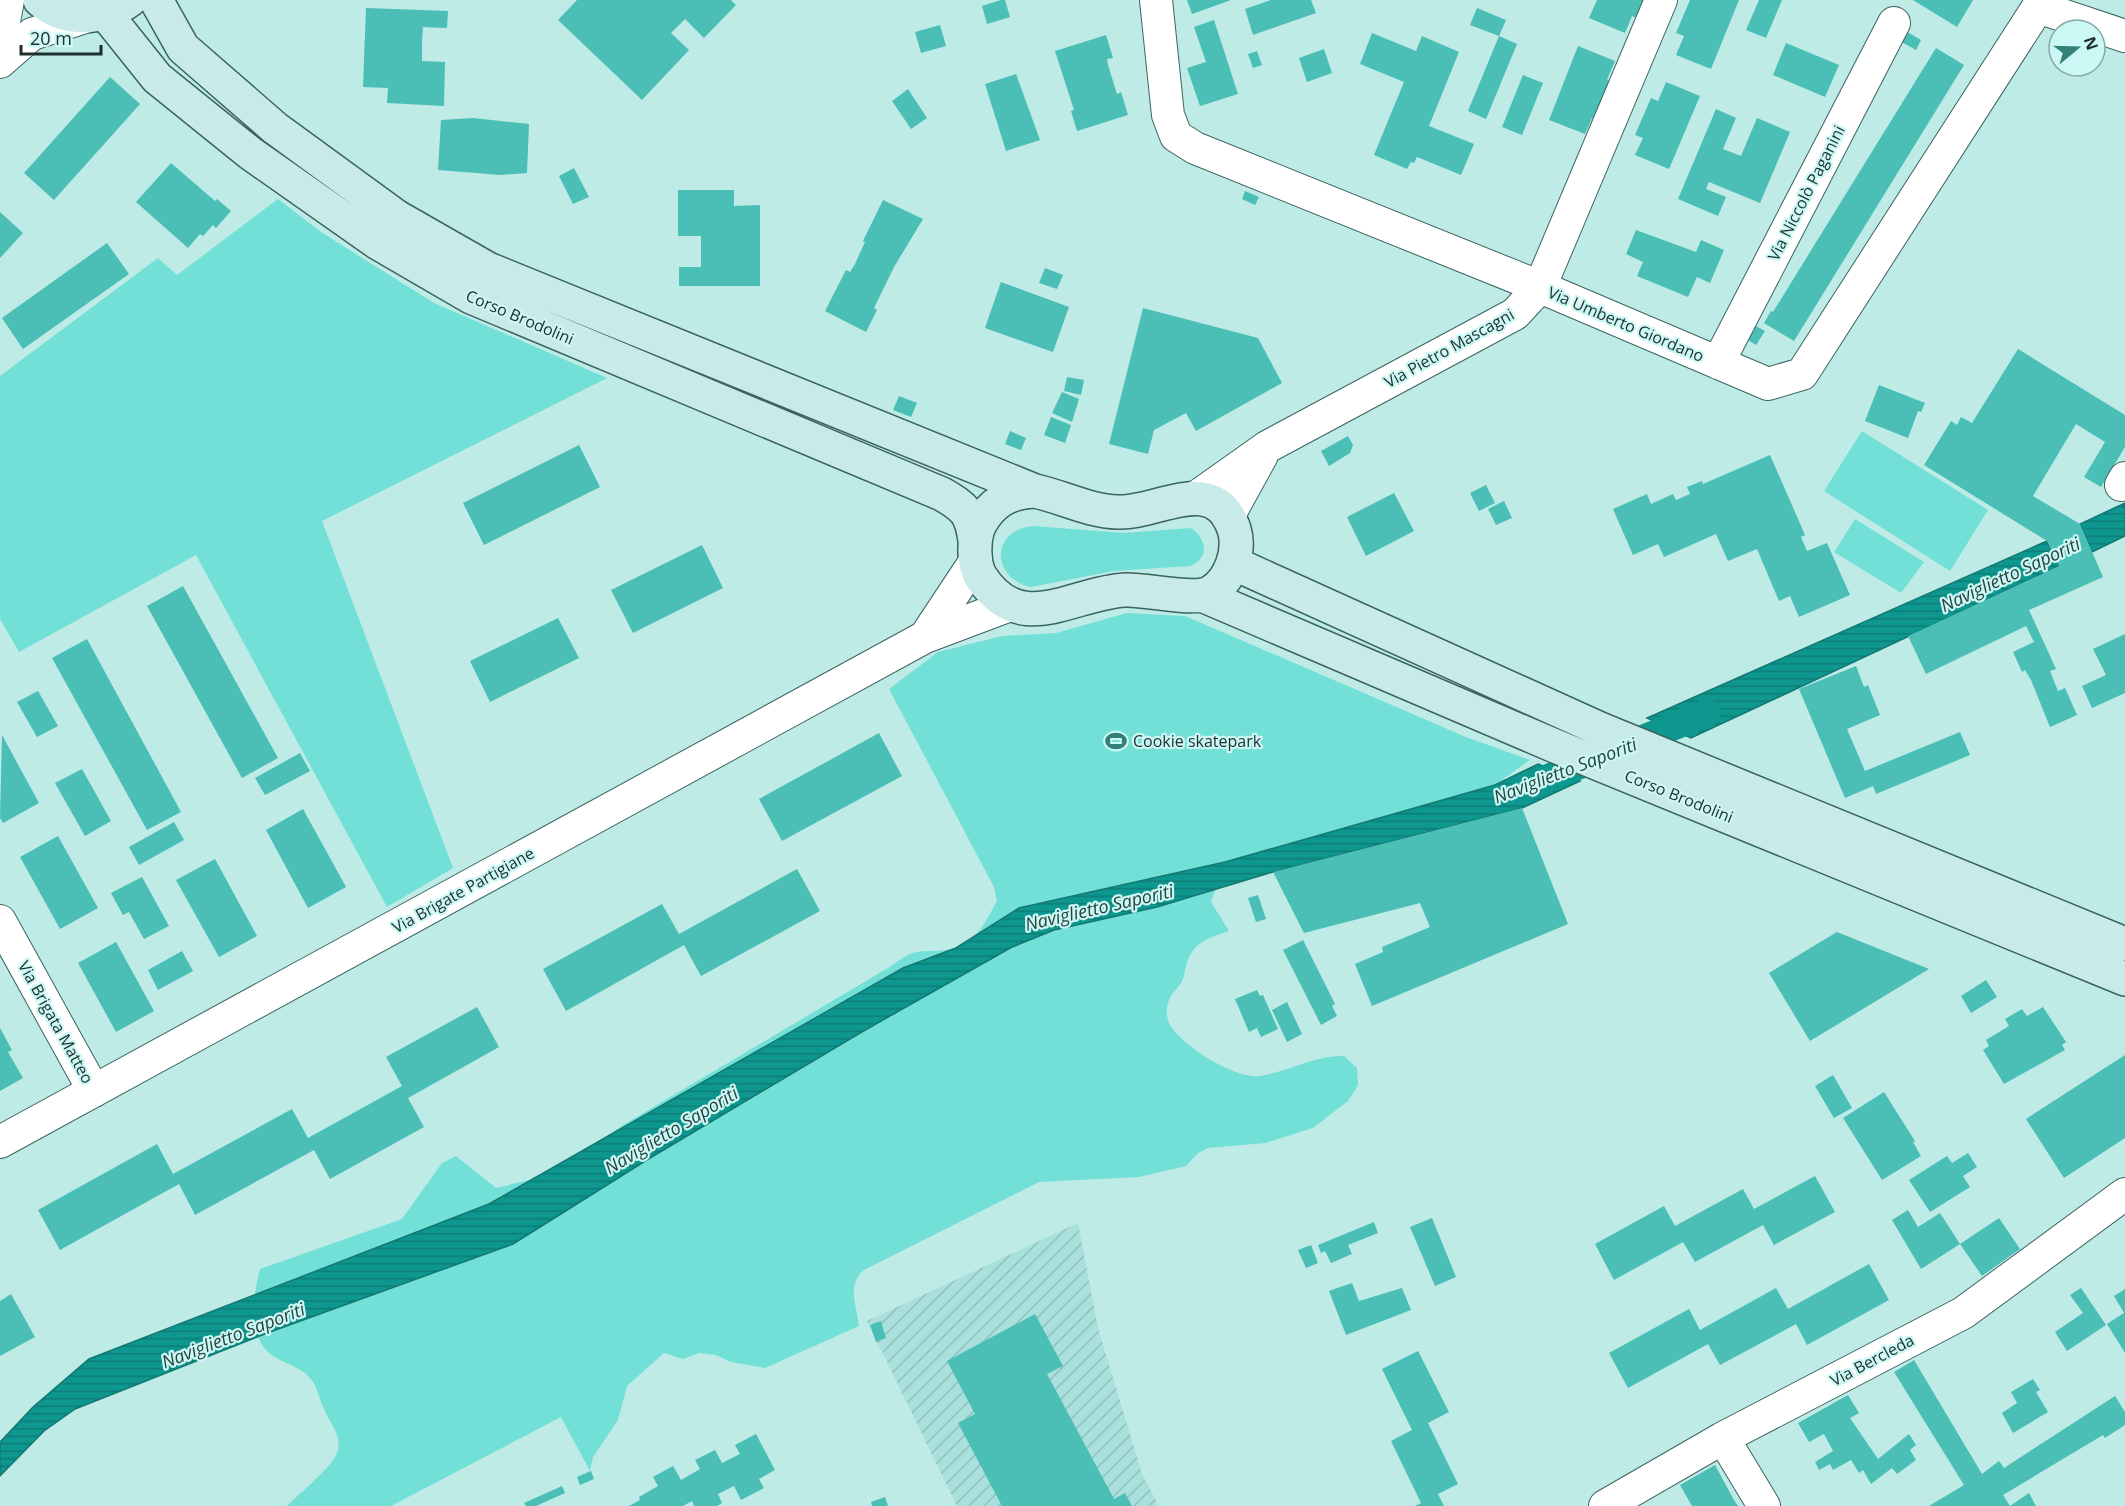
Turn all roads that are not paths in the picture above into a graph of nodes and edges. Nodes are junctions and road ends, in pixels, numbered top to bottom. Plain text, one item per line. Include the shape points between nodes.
1 (8, 0) edge
2 (40, 0) edge
3 (156, 0) edge
4 (1156, 0) edge
5 (1661, 0) edge
6 (107, 10) edge
7 (1894, 24) dead end
8 (2125, 36) edge
9 (0, 43) edge
10 (0, 62) edge
11 (1540, 287) junction
12 (1719, 363) junction
13 (1267, 447) junction
14 (1035, 491) junction
15 (1195, 498) junction
16 (1228, 517) junction
17 (976, 550) junction
18 (1233, 563) junction
19 (1202, 595) junction
20 (1010, 605) junction
21 (925, 637) junction
22 (0, 921) edge
23 (2125, 944) edge
24 (2125, 979) edge
25 (94, 1091) junction
26 (0, 1142) edge
27 (2125, 1194) edge
28 (1723, 1438) junction
29 (1605, 1506) edge
30 (1764, 1506) edge

1 - 9 street
2 - 6 main road via 63,13
3 - 14 main road, Corso Brodolini via 183,48 275,128 397,217 478,264
4 - 11 street, Via Umberto Giordano via 1168,115 1176,136 1194,148
5 - 11 street, Via Pietro Mascagni
6 - 10 street via 32,34
6 - 17 main road, Corso Brodolini via 157,78 250,153 378,243 471,297 942,494 962,505 971,518
7 - 12 street, Via Niccolò Paganini
8 - 12 street, Via Umberto Giordano via 2038,7 1802,374 1768,384
11 - 12 street, Via Umberto Giordano
11 - 13 street, Via Pietro Mascagni via 1515,314
13 - 15 street, Via Pietro Mascagni
13 - 16 street
14 - 15 main road, Corso Brodolini via 1089,509 1121,512
14 - 17 main road via 994,504 978,527
15 - 16 main road via 1215,503
16 - 18 main road via 1237,546
17 - 20 main road, Corso Brodolini via 978,571 994,594
17 - 21 street, Via Brigate Partigiane
18 - 19 main road via 1222,584
18 - 23 main road, Corso Brodolini via 1600,729
19 - 20 main road, Corso Brodolini via 1125,590 1047,609
19 - 24 main road, Corso Brodolini via 1555,746
20 - 21 street, Via Brigate Partigiane
21 - 25 street, Via Brigate Partigiane
22 - 25 street, Via Brigata Matteo
25 - 26 street, Via Brigate Partigiane
27 - 28 street, Via Bercleda via 1963,1312
28 - 29 street, Via Bercleda
28 - 30 street

